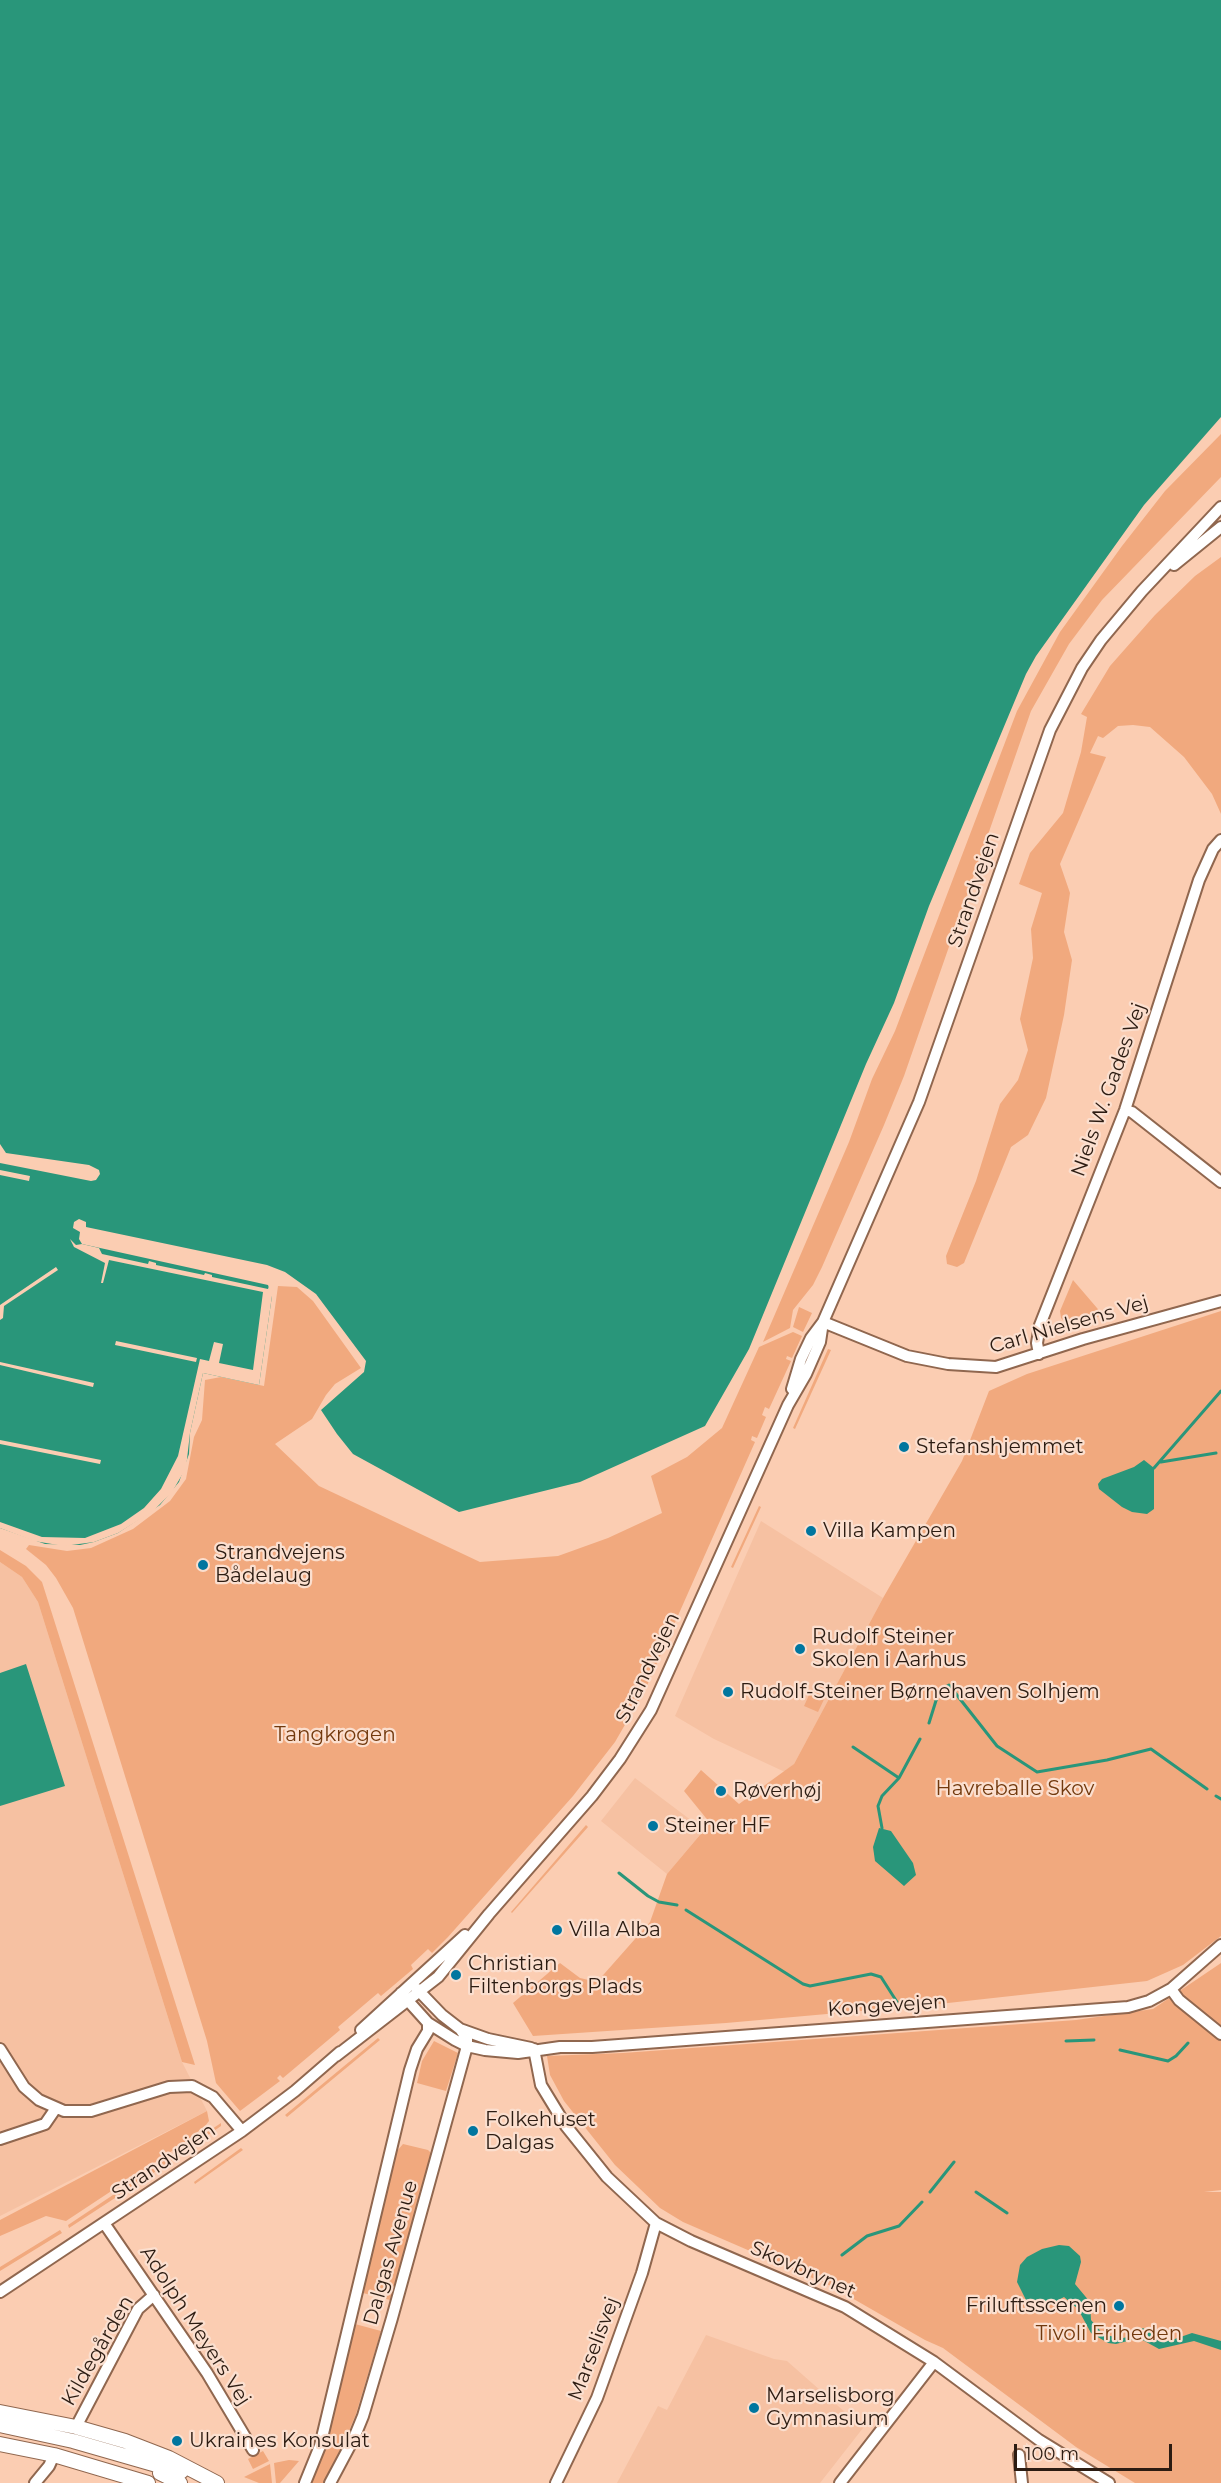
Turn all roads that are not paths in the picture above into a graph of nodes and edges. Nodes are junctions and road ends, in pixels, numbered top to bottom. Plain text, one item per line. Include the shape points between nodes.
1 (1221, 507) edge
2 (1221, 527) edge
3 (1142, 591) junction
4 (1221, 840) edge
5 (1217, 852) edge
6 (1125, 1110) junction
7 (1221, 1182) edge
8 (1221, 1301) edge
9 (823, 1322) junction
10 (1039, 1354) junction
11 (489, 1914) junction
12 (1221, 1945) edge
13 (411, 1983) junction
14 (1171, 1989) junction
15 (420, 1992) junction
16 (404, 1997) junction
17 (428, 2022) junction
18 (460, 2029) junction
19 (1221, 2034) edge
20 (468, 2046) junction
21 (0, 2049) edge
22 (534, 2049) junction
23 (56, 2108) junction
24 (242, 2131) junction
25 (0, 2139) edge
26 (104, 2223) junction
27 (656, 2223) junction
28 (2, 2290) edge
29 (154, 2295) junction
30 (934, 2362) junction
31 (0, 2412) edge
32 (0, 2425) edge
33 (76, 2427) junction
34 (0, 2444) edge
35 (253, 2450) dead end
36 (54, 2455) junction
37 (123, 2455) junction
38 (1019, 2456) dead end
39 (35, 2483) edge
40 (148, 2483) edge
41 (180, 2483) edge
42 (211, 2483) edge
43 (217, 2483) edge
44 (305, 2483) edge
45 (330, 2483) edge
46 (556, 2483) edge
47 (840, 2483) edge
48 (1022, 2483) edge
49 (1109, 2483) edge

1 - 3 street, Strandvejen
2 - 3 street
3 - 9 street, Strandvejen via 1082,668 1050,730 919,1102
4 - 5 street, Niels W. Gades Vej
5 - 6 street, Niels W. Gades Vej via 1199,880
6 - 7 street
6 - 10 street, Niels W. Gades Vej via 1040,1325
8 - 10 street, Carl Nielsens Vej
9 - 10 street, Carl Nielsens Vej via 907,1356 948,1364 996,1367
9 - 11 street, Strandvejen via 820,1342 806,1374 788,1405 651,1710 602,1784
11 - 13 street, Strandvejen
11 - 15 street, Strandvejen via 438,1977
12 - 14 street, Kongevejen
13 - 15 street
13 - 16 street, Strandvejen
14 - 19 street
14 - 22 street, Kongevejen via 1128,2007
15 - 16 street, Strandvejen
15 - 18 street
16 - 17 street
16 - 24 street, Strandvejen
17 - 20 street
17 - 44 street, Dalgas Avenue via 428,2031 410,2070 320,2446
18 - 20 street
18 - 22 street
20 - 22 street via 495,2052
20 - 45 street, Dalgas Avenue via 363,2416
21 - 23 street via 24,2087
22 - 27 street, Skovbrynet via 541,2085 566,2126 607,2177
23 - 24 street via 82,2112 169,2087 192,2086 213,2097
23 - 25 street via 45,2124
24 - 26 street, Strandvejen
26 - 28 street, Strandvejen
26 - 29 street, Adolph Meyers Vej
27 - 30 street, Skovbrynet via 845,2307
27 - 46 street, Marselisvej via 597,2398
29 - 33 street, Kildegården via 138,2308
29 - 35 street, Adolph Meyers Vej
30 - 47 street
30 - 49 street, Skovbrynet via 1039,2440
31 - 33 main road
32 - 37 main road
33 - 43 main road via 147,2449
34 - 36 main road
36 - 39 street
36 - 40 main road
37 - 41 main road
37 - 42 main road
38 - 48 street

